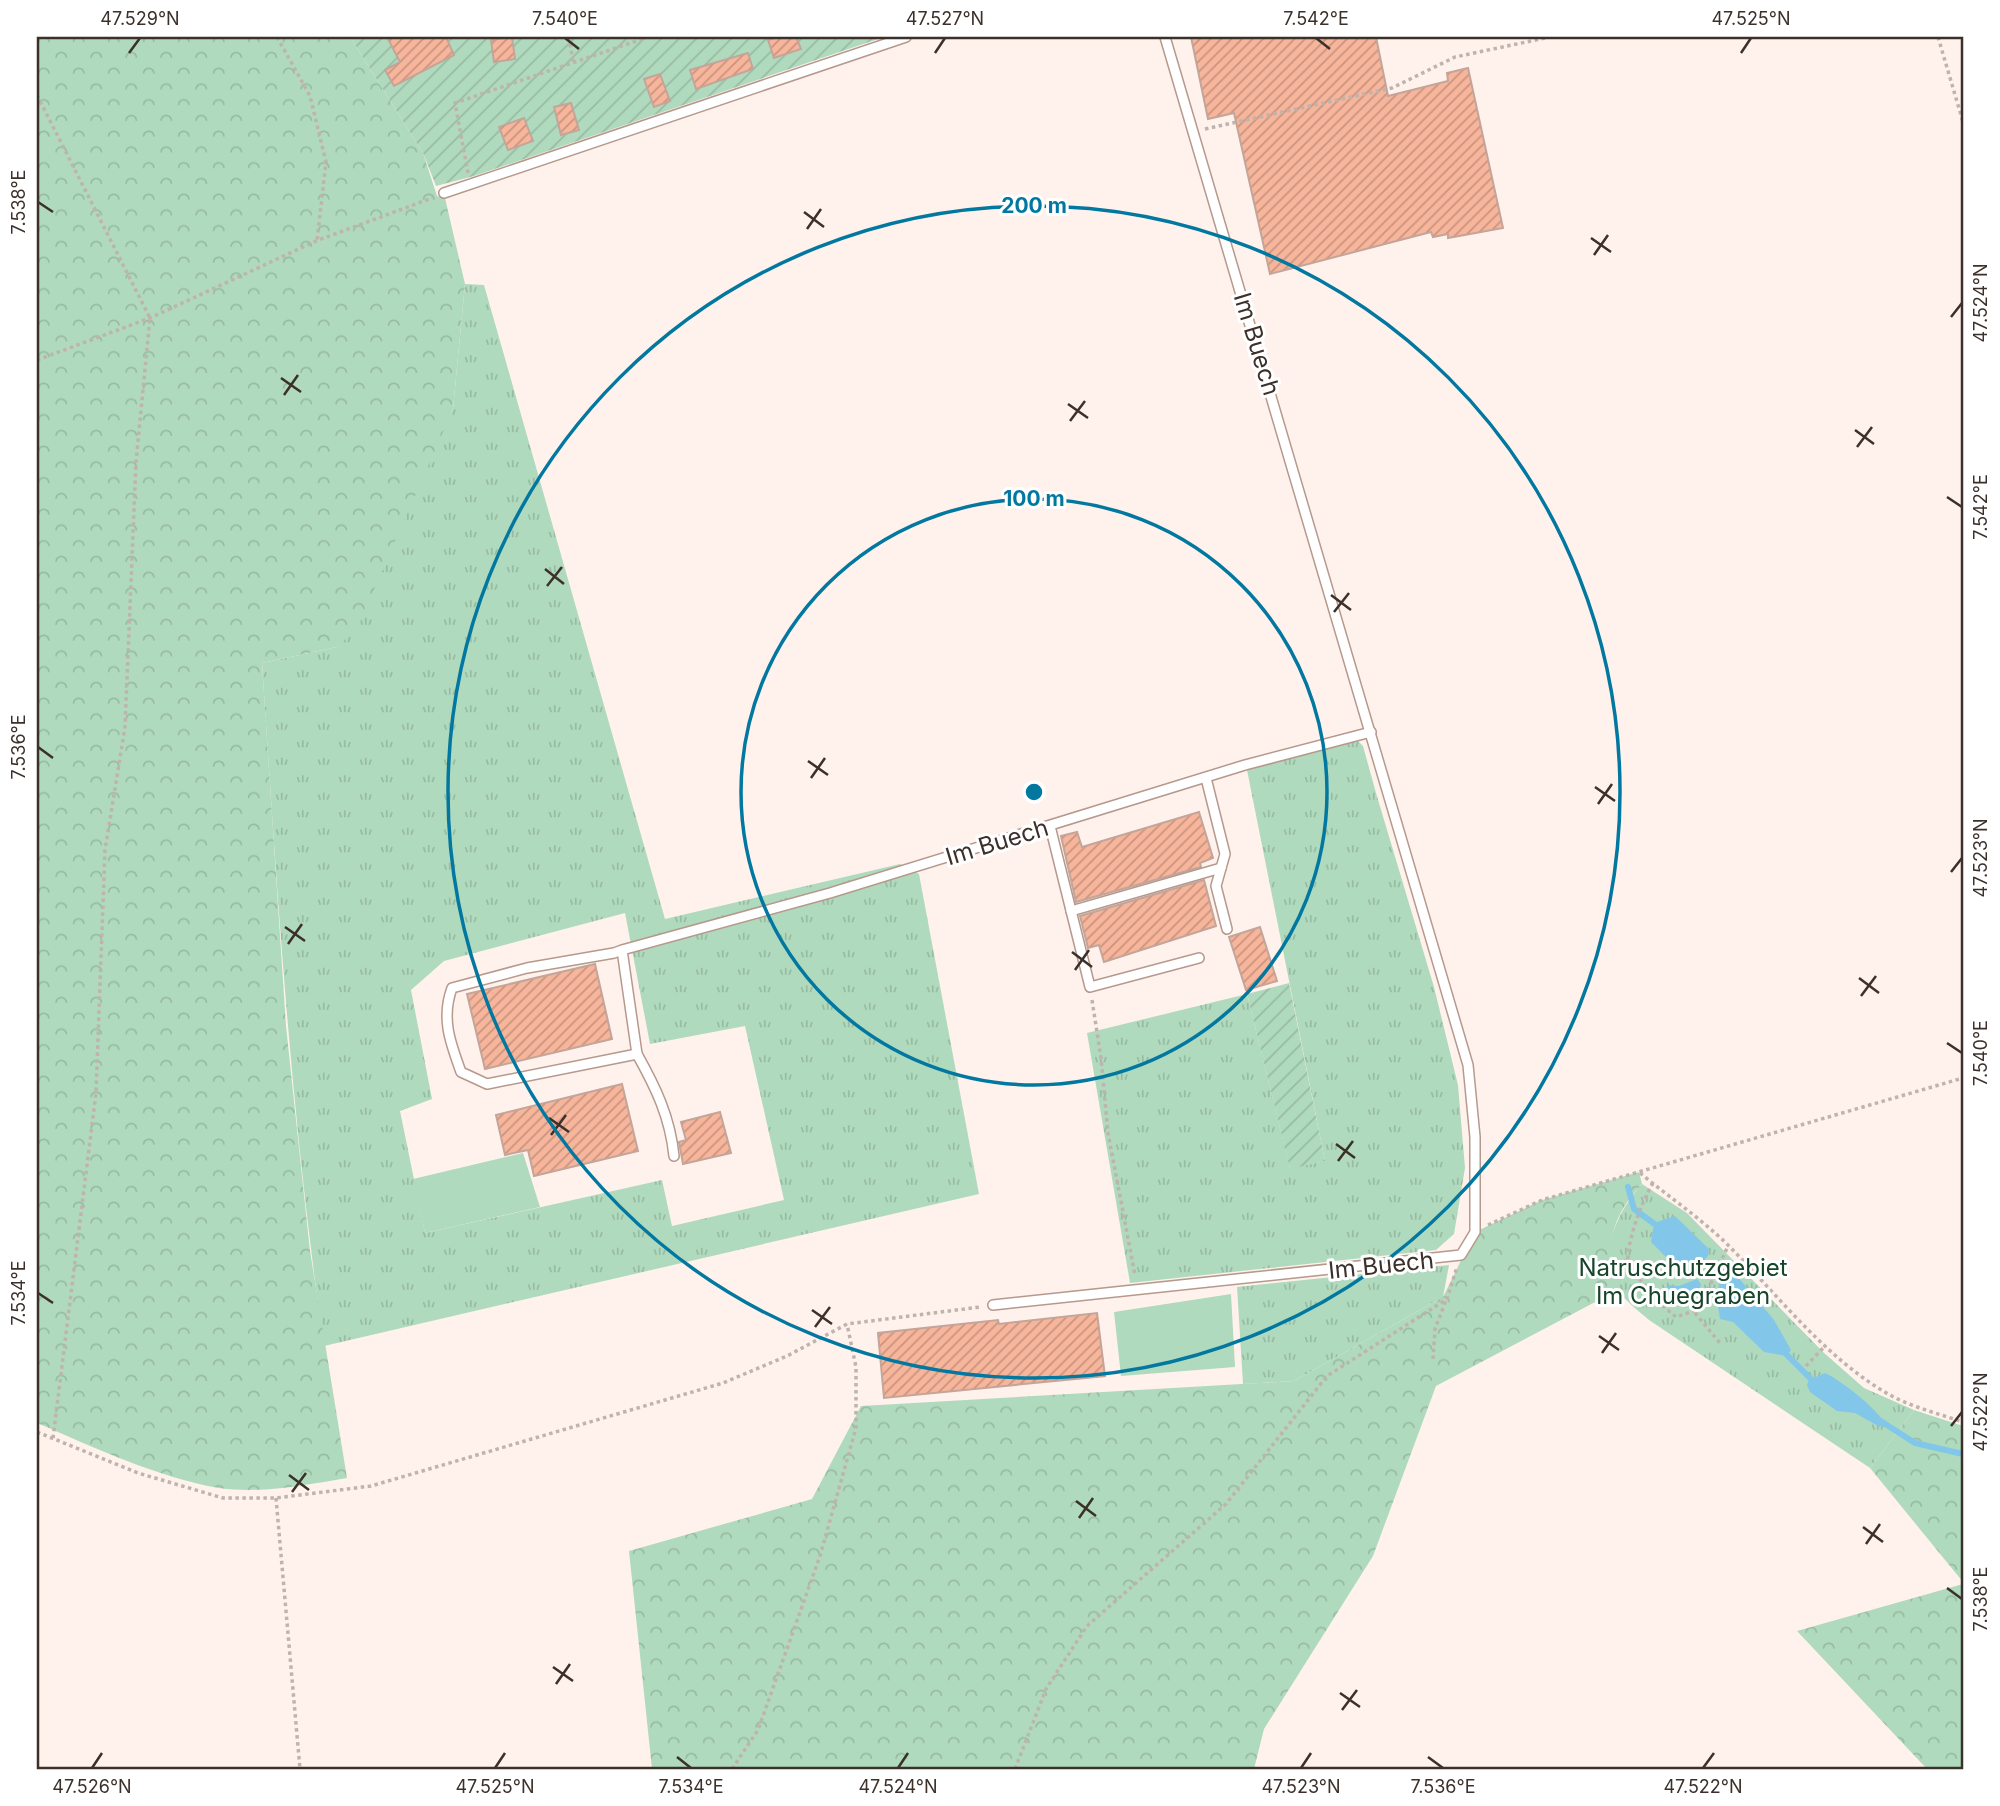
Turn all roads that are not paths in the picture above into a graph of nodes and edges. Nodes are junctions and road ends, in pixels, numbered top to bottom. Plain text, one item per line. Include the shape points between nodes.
1 (906, 37) edge
2 (1166, 37) edge
3 (444, 193) road end
4 (1371, 732) junction
5 (1206, 778) junction
6 (1050, 826) junction
7 (1221, 868) junction
8 (1071, 911) junction
9 (1227, 929) dead end
10 (622, 950) junction
11 (1199, 958) dead end
12 (637, 1054) junction
13 (674, 1156) dead end
14 (993, 1305) road end

1 - 3 lane
2 - 4 lane, Im Buech
4 - 5 lane, Im Buech
4 - 14 lane, Im Buech via 1468,1065 1475,1137 1475,1231 1461,1255
5 - 6 lane, Im Buech
5 - 7 lane via 1225,854
6 - 8 lane
6 - 10 lane, Im Buech
7 - 8 lane
7 - 9 lane via 1216,886
8 - 11 lane via 1090,987
10 - 12 lane
10 - 12 lane, Im Buech via 452,988 445,1007 448,1037 461,1072 487,1084
12 - 13 lane via 671,1125

